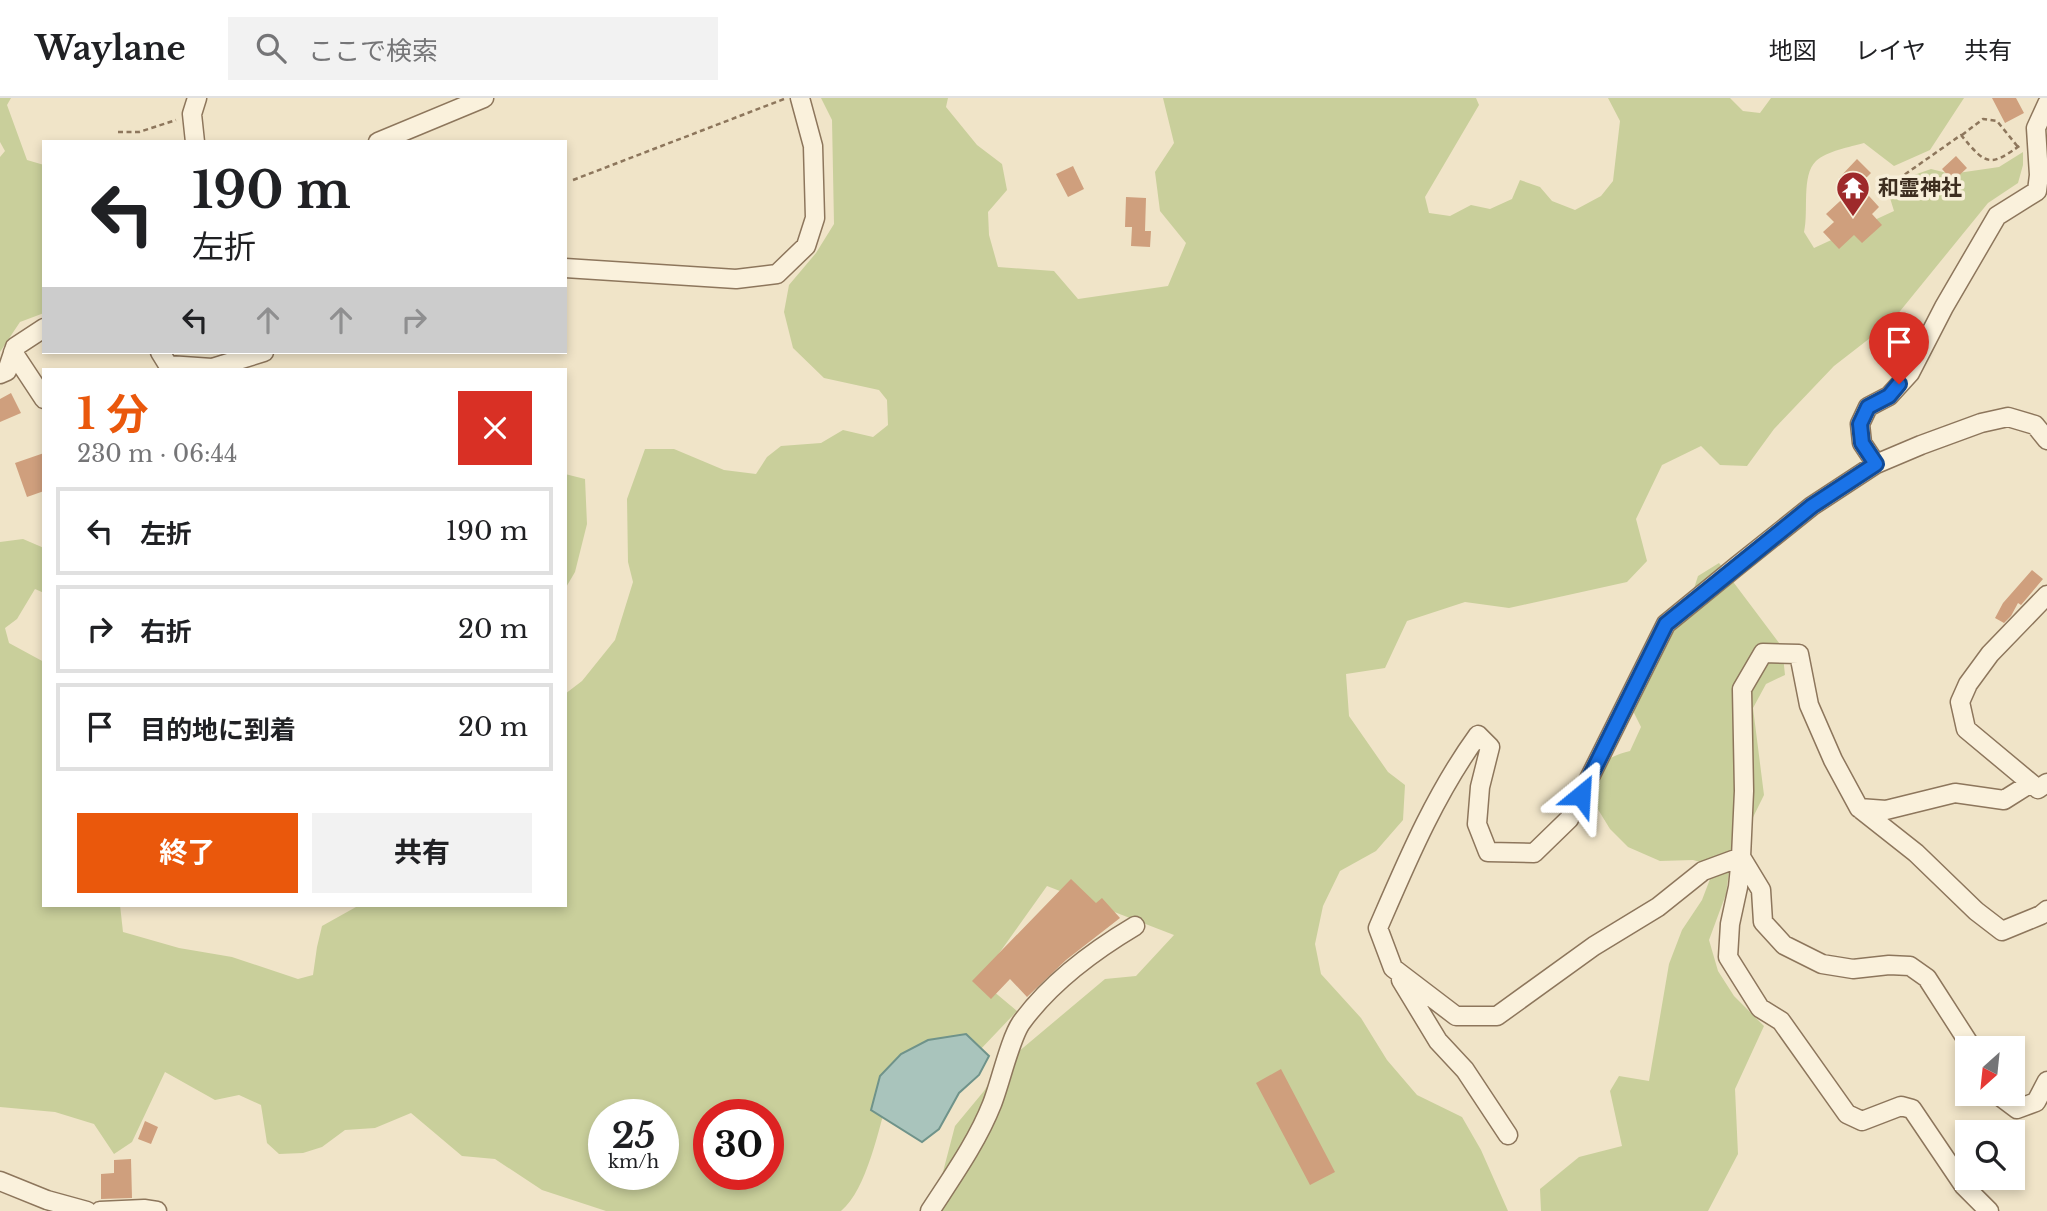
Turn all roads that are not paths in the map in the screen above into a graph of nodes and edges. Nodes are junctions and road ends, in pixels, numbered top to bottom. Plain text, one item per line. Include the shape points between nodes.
1 (484, 98) edge
2 (800, 98) edge
3 (2047, 104) edge
4 (194, 106) edge
5 (195, 140) edge
6 (383, 140) edge
7 (567, 268) edge
8 (42, 329) edge
9 (13, 352) junction
10 (161, 354) edge
11 (258, 354) edge
12 (212, 368) edge
13 (212, 368) edge
14 (0, 374) edge
15 (42, 396) edge
16 (2047, 440) edge
17 (1876, 464) junction
18 (2047, 595) edge
19 (2039, 783) edge
20 (1859, 808) junction
21 (1741, 857) junction
22 (2047, 910) edge
23 (1135, 926) dead end
24 (1393, 968) junction
25 (1964, 1036) edge
26 (2047, 1081) edge
27 (2025, 1106) edge
28 (1508, 1135) dead end
29 (0, 1181) edge
30 (88, 1211) edge
31 (100, 1211) edge
32 (157, 1211) edge
33 (930, 1211) edge
34 (1989, 1211) edge

1 - 6 street
2 - 7 street via 813,146 815,218 806,246 777,274 736,279
3 - 17 street via 2036,128 2037,191 1997,216 1910,373 1889,396 1868,407 1860,424 1862,443
4 - 5 street
8 - 9 street
9 - 14 street via 7,371
9 - 15 street
10 - 13 street via 168,365
11 - 12 street
16 - 17 street via 2035,425 2008,417
17 - 24 street via 1812,506 1666,624 1569,819 1534,852 1488,852 1477,824 1490,747 1478,735 1427,821 1378,928
18 - 19 street via 1990,654 1960,702 1966,729
19 - 20 street via 2004,800 1955,793 1886,810
20 - 21 street via 1809,705 1799,654 1763,653 1742,689
20 - 22 street via 2002,932
21 - 24 street via 1703,871 1658,907 1594,946 1497,1016 1456,1016
21 - 25 street via 1760,890 1763,922 1784,945 1822,964 1853,969 1910,966 1927,978
21 - 34 street via 1728,957 1760,1008 1781,1021 1847,1114 1862,1121 1901,1107 1912,1110 1964,1186
23 - 33 street via 1077,966 1020,1025 991,1107
24 - 28 street via 1438,1041 1465,1070
26 - 27 street via 2036,1101
29 - 30 street
31 - 32 street

